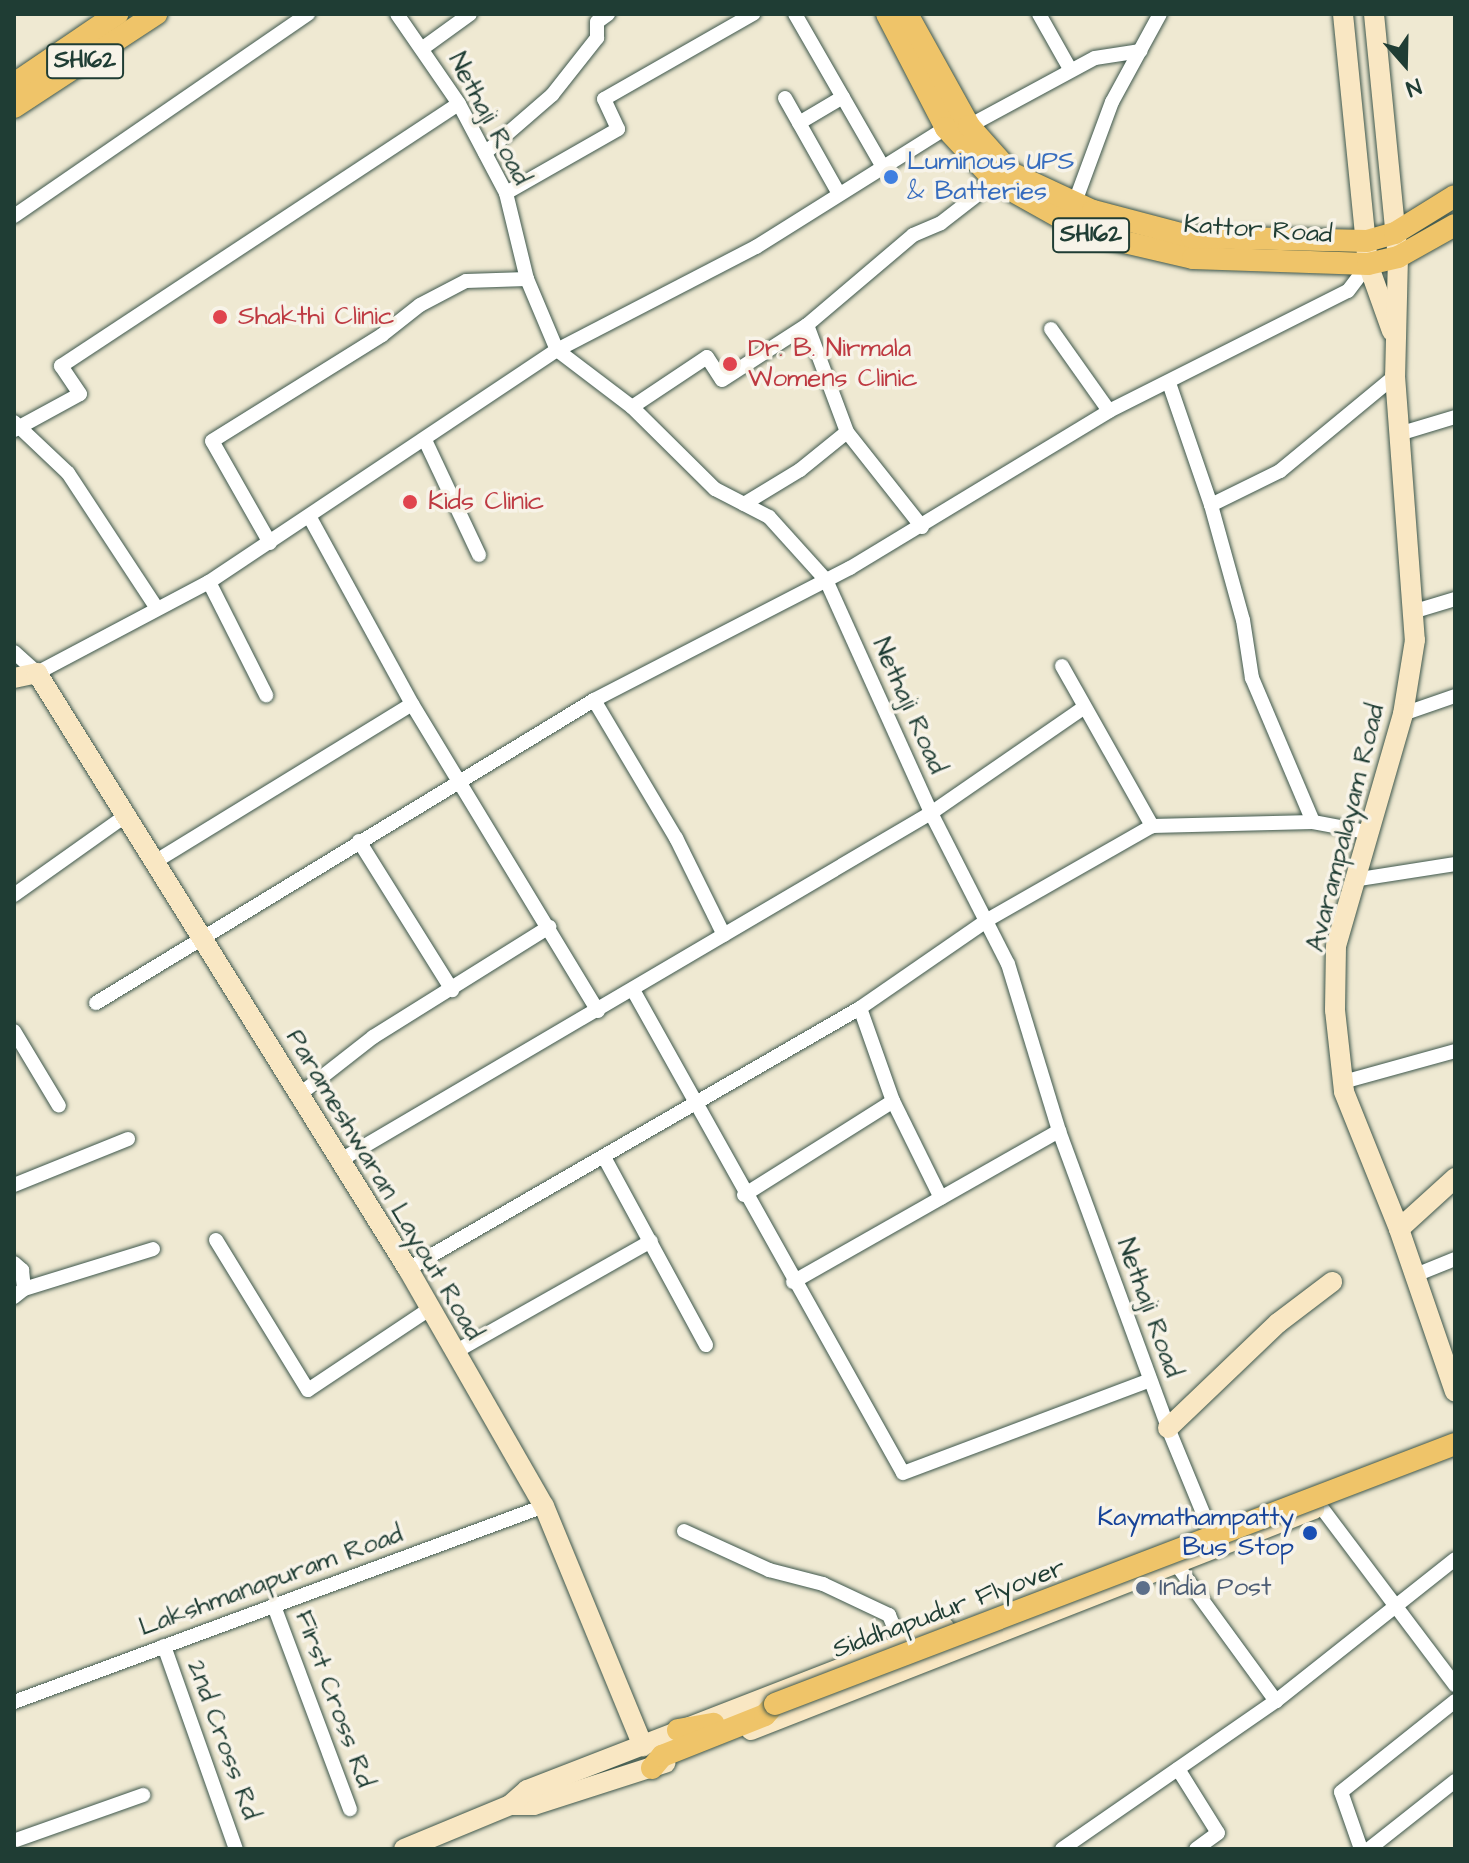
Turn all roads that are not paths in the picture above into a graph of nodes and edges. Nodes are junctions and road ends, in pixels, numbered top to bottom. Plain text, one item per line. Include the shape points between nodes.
1 (117, 14) edge
2 (156, 14) edge
3 (308, 14) edge
4 (397, 14) edge
5 (470, 14) edge
6 (608, 14) edge
7 (753, 14) edge
8 (795, 14) edge
9 (887, 14) edge
10 (907, 14) edge
11 (1039, 14) edge
12 (1160, 14) edge
13 (1343, 14) edge
14 (1374, 14) edge
15 (423, 48) junction
16 (1140, 51) junction
17 (1070, 69) junction
18 (14, 84) edge
19 (843, 97) junction
20 (785, 98) dead end
21 (459, 104) junction
22 (14, 107) edge
23 (799, 123) junction
24 (969, 126) junction
25 (946, 128) junction
26 (485, 153) junction
27 (883, 167) junction
28 (995, 181) junction
29 (506, 193) junction
30 (839, 194) junction
31 (1455, 196) edge
32 (1071, 212) junction
33 (14, 216) edge
34 (1455, 225) edge
35 (1395, 233) junction
36 (1367, 241) junction
37 (1398, 257) junction
38 (1368, 264) junction
39 (527, 279) junction
40 (807, 325) junction
41 (1051, 329) dead end
42 (1396, 342) junction
43 (557, 350) junction
44 (1395, 376) junction
45 (1169, 383) junction
46 (632, 407) junction
47 (1109, 411) junction
48 (1455, 417) edge
49 (15, 427) edge
50 (847, 432) junction
51 (1402, 433) junction
52 (425, 440) junction
53 (744, 504) junction
54 (1211, 505) junction
55 (310, 518) junction
56 (922, 527) junction
57 (270, 543) junction
58 (479, 555) dead end
59 (826, 580) junction
60 (209, 582) junction
61 (1455, 599) edge
62 (156, 607) junction
63 (1412, 612) junction
64 (14, 652) edge
65 (1062, 666) dead end
66 (37, 673) junction
67 (14, 678) edge
68 (266, 695) dead end
69 (1455, 696) edge
70 (594, 700) junction
71 (412, 704) junction
72 (1083, 708) junction
73 (1403, 714) junction
74 (460, 784) junction
75 (931, 813) junction
76 (128, 814) junction
77 (1313, 822) junction
78 (1152, 826) junction
79 (1367, 832) junction
80 (359, 841) junction
81 (156, 861) junction
82 (1455, 864) edge
83 (1353, 880) junction
84 (14, 895) edge
85 (989, 919) junction
86 (549, 927) junction
87 (202, 935) junction
88 (724, 935) junction
89 (452, 990) junction
90 (633, 990) junction
91 (96, 1003) dead end
92 (860, 1008) junction
93 (598, 1011) junction
94 (14, 1031) edge
95 (1455, 1051) edge
96 (1343, 1082) junction
97 (299, 1095) junction
98 (893, 1101) junction
99 (59, 1106) dead end
100 (695, 1106) junction
101 (1059, 1131) junction
102 (128, 1139) dead end
103 (604, 1157) junction
104 (339, 1161) junction
105 (1455, 1178) edge
106 (14, 1185) edge
107 (1455, 1194) edge
108 (744, 1195) junction
109 (941, 1198) junction
110 (1400, 1233) junction
111 (216, 1240) dead end
112 (651, 1241) junction
113 (153, 1249) dead end
114 (1455, 1259) edge
115 (14, 1263) edge
116 (408, 1269) junction
117 (1413, 1276) junction
118 (793, 1282) junction
119 (1332, 1282) dead end
120 (19, 1293) edge
121 (431, 1308) junction
122 (706, 1345) dead end
123 (455, 1352) junction
124 (1150, 1380) junction
125 (1455, 1392) edge
126 (1168, 1428) junction
127 (1455, 1441) edge
128 (1455, 1454) edge
129 (544, 1506) junction
130 (1321, 1507) junction
131 (684, 1531) dead end
132 (1214, 1540) junction
133 (1455, 1559) edge
134 (1176, 1564) junction
135 (1395, 1603) junction
136 (274, 1606) junction
137 (901, 1644) junction
138 (164, 1646) junction
139 (1455, 1685) edge
140 (1276, 1701) junction
141 (1455, 1701) edge
142 (14, 1702) edge
143 (722, 1726) junction
144 (678, 1730) junction
145 (643, 1746) junction
146 (652, 1768) junction
147 (1178, 1769) junction
148 (1455, 1781) edge
149 (143, 1795) dead end
150 (510, 1805) junction
151 (350, 1809) dead end
152 (17, 1841) edge
153 (236, 1849) edge
154 (404, 1849) edge
155 (1062, 1849) edge
156 (1196, 1849) edge
157 (1361, 1849) edge
158 (1369, 1849) edge

1 - 18 main road, SH162
2 - 22 main road, SH162
3 - 33 street
4 - 15 street, Nethaji Road
5 - 15 street
6 - 26 street via 597,22 597,38 552,95
7 - 29 street via 604,99 618,129
8 - 19 street
9 - 25 main road, Kattor Road / SH162
10 - 24 main road, Kattor Road / SH162
11 - 17 street
12 - 16 street
13 - 36 street
14 - 35 street, Avarampalayam Road
15 - 21 street, Nethaji Road
16 - 17 street via 1095,58
16 - 32 street via 1112,102
17 - 24 street
19 - 23 street
19 - 27 street
20 - 23 street
21 - 26 street, Nethaji Road
21 - 49 street via 61,366 80,394
23 - 30 street
24 - 25 street
24 - 32 main road, Kattor Road / SH162 via 1011,173
25 - 27 street
25 - 28 main road, Kattor Road / SH162
26 - 29 street, Nethaji Road
27 - 30 street
28 - 32 main road, Kattor Road / SH162
28 - 40 street via 941,223 913,235
29 - 39 street, Nethaji Road
30 - 43 street via 756,247
31 - 35 main road, SH162
32 - 36 main road, Kattor Road / SH162 via 1192,237
32 - 38 main road, Kattor Road / SH162 via 1090,234 1193,258
34 - 37 main road, SH162
35 - 36 main road, SH162
35 - 37 street, Avarampalayam Road
36 - 38 street
37 - 38 main road, Kattor Road / SH162
37 - 42 street, Avarampalayam Road
38 - 42 street
38 - 45 street via 1348,291
39 - 43 street, Nethaji Road
39 - 57 street via 466,281 420,305 212,441
40 - 46 street via 722,380 707,357
40 - 50 street
41 - 47 street
42 - 44 street, Avarampalayam Road
43 - 46 street, Nethaji Road
43 - 52 street
44 - 51 street, Avarampalayam Road
44 - 54 street via 1280,471
45 - 47 street
45 - 54 street
46 - 53 street, Nethaji Road via 715,489
47 - 56 street
48 - 51 street
49 - 62 street via 68,473
50 - 53 street via 800,470
50 - 56 street
51 - 63 street, Avarampalayam Road
52 - 55 street
52 - 58 street
53 - 59 street, Nethaji Road via 769,517
54 - 77 street via 1243,620 1252,678
55 - 57 street
55 - 71 street
56 - 59 street
57 - 60 street
59 - 70 street
59 - 75 street, Nethaji Road
60 - 62 street
60 - 68 street
61 - 63 street
62 - 66 street
63 - 73 street, Avarampalayam Road via 1415,640
64 - 66 street
65 - 72 street
66 - 67 street
66 - 76 street, Parameshwaran Layout Road
69 - 73 street
70 - 74 street
70 - 88 street via 676,838
71 - 74 street
71 - 81 street
72 - 75 street
72 - 78 street
73 - 79 street, Avarampalayam Road
74 - 80 street
74 - 86 street
75 - 85 street, Nethaji Road
75 - 88 street
76 - 81 street, Parameshwaran Layout Road
76 - 84 street
77 - 78 street
77 - 79 street
78 - 85 street
79 - 83 street, Avarampalayam Road
80 - 87 street
80 - 89 street
81 - 87 street, Parameshwaran Layout Road
82 - 83 street
83 - 96 street, Avarampalayam Road via 1336,946 1335,1010
85 - 92 street
85 - 101 street, Nethaji Road
86 - 89 street
86 - 93 street
87 - 91 street
87 - 97 street, Parameshwaran Layout Road
88 - 90 street
89 - 97 street via 373,1037
90 - 93 street
90 - 100 street
92 - 98 street
92 - 100 street
93 - 104 street
94 - 99 street
95 - 96 street
96 - 110 street, Avarampalayam Road
97 - 104 street, Parameshwaran Layout Road
98 - 108 street
98 - 109 street
100 - 103 street
100 - 108 street
101 - 109 street
101 - 124 street, Nethaji Road
102 - 106 street
103 - 112 street
103 - 116 street
104 - 116 street, Parameshwaran Layout Road
105 - 110 street
107 - 110 street
108 - 118 street
109 - 118 street
110 - 117 street, Avarampalayam Road
111 - 121 street via 308,1390
112 - 122 street
112 - 123 street
113 - 120 street
114 - 117 street
115 - 120 street via 22,1270
116 - 121 street, Parameshwaran Layout Road
117 - 125 street, Avarampalayam Road
118 - 124 street via 903,1473
119 - 126 street via 1278,1323
121 - 123 street, Parameshwaran Layout Road
123 - 129 street, Parameshwaran Layout Road
124 - 126 street, Nethaji Road
126 - 132 street, Nethaji Road
127 - 132 street
127 - 143 main road, Siddhapudur Flyover, bridge
128 - 130 street
129 - 136 street, Lakshmanapuram Road
129 - 145 street, Parameshwaran Layout Road
130 - 132 street
130 - 135 street
131 - 137 street via 889,1615
132 - 134 street
132 - 137 street
133 - 135 street
134 - 140 street
134 - 146 street
135 - 139 street
135 - 140 street
136 - 138 street, Lakshmanapuram Road
136 - 151 street, First Cross Rd
137 - 144 street
138 - 142 street, Lakshmanapuram Road
138 - 153 street, 2nd Cross Rd
140 - 147 street
141 - 157 street via 1341,1792
143 - 144 main road, Siddhapudur Flyover
143 - 146 main road, Siddhapudur Flyover via 662,1756
144 - 145 street
145 - 150 street via 527,1790
146 - 150 street via 534,1805
147 - 155 street
147 - 156 street via 1218,1833
148 - 158 street
149 - 152 street
150 - 154 street

